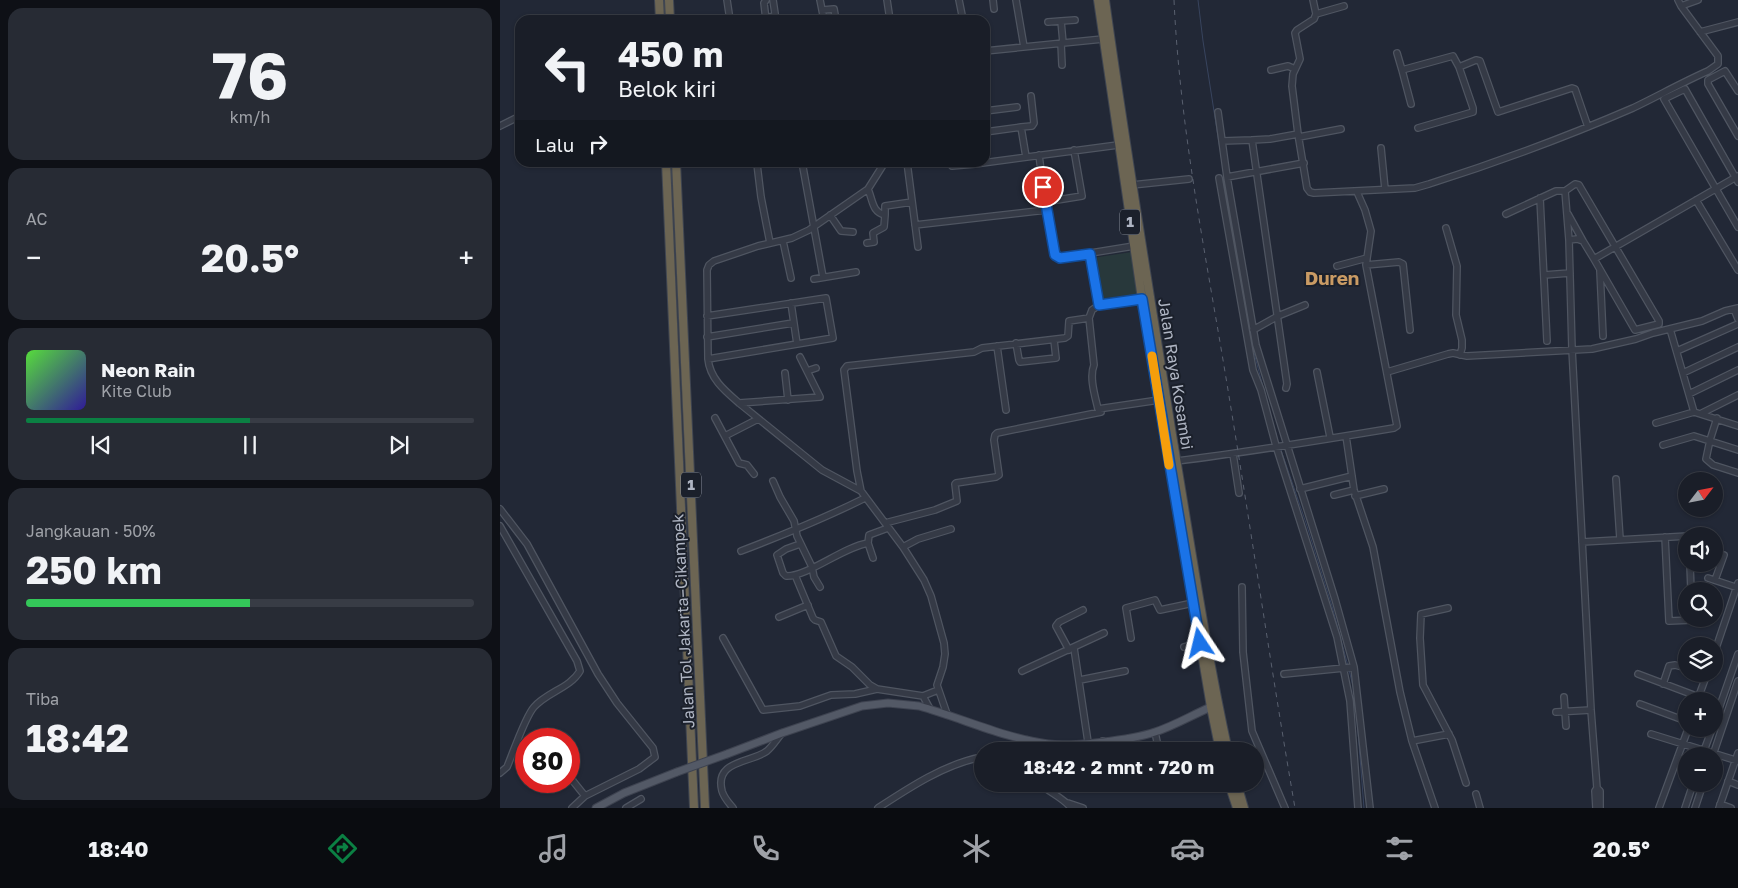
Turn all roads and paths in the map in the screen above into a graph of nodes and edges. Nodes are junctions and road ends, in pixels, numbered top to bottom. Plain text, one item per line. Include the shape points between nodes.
1 (659, 0) edge
2 (669, 0) edge
3 (727, 0) edge
4 (766, 0) edge
5 (773, 0) edge
6 (820, 0) edge
7 (887, 0) edge
8 (959, 0) edge
9 (993, 0) edge
10 (1016, 0) edge
11 (1098, 0) edge
12 (1105, 0) edge
13 (1313, 0) edge
14 (1678, 0) edge
15 (1698, 0) edge
16 (1344, 6) dead end
17 (1681, 6) junction
18 (994, 9) dead end
19 (822, 10) junction
20 (1316, 14) junction
21 (660, 15) edge
22 (670, 15) edge
23 (729, 15) edge
24 (766, 15) edge
25 (776, 15) edge
26 (823, 15) edge
27 (835, 15) edge
28 (889, 15) edge
29 (962, 15) edge
30 (1075, 20) dead end
31 (1061, 21) junction
32 (1048, 22) dead end
33 (1738, 23) edge
34 (1700, 32) junction
35 (1103, 39) junction
36 (1062, 43) junction
37 (1024, 47) junction
38 (990, 50) edge
39 (1397, 53) dead end
40 (1062, 65) dead end
41 (1459, 67) junction
42 (1295, 69) junction
43 (1271, 70) dead end
44 (1402, 70) junction
45 (1738, 91) edge
46 (1031, 96) dead end
47 (1411, 104) dead end
48 (1017, 107) dead end
49 (990, 110) edge
50 (1218, 112) dead end
51 (515, 118) edge
52 (500, 126) edge
53 (1022, 127) junction
54 (1588, 127) junction
55 (1418, 128) dead end
56 (1341, 129) dead end
57 (990, 131) edge
58 (1299, 136) junction
59 (1738, 136) edge
60 (1120, 140) junction
61 (1252, 140) junction
62 (1222, 141) junction
63 (1382, 148) dead end
64 (1074, 150) junction
65 (1039, 155) junction
66 (1026, 157) junction
67 (990, 161) edge
68 (1304, 163) junction
69 (666, 167) edge
70 (676, 167) edge
71 (757, 167) edge
72 (803, 167) edge
73 (881, 167) edge
74 (908, 167) edge
75 (1256, 171) junction
76 (1227, 177) junction
77 (1219, 178) dead end
78 (1188, 179) dead end
79 (1737, 179) edge
80 (1132, 185) junction
81 (1385, 189) junction
82 (868, 190) junction
83 (1716, 190) junction
84 (1565, 191) junction
85 (1357, 192) junction
86 (1540, 198) junction
87 (1696, 200) junction
88 (912, 202) junction
89 (1046, 202) junction
90 (1228, 202) junction
91 (1046, 210) junction
92 (1567, 212) junction
93 (1506, 214) dead end
94 (830, 215) junction
95 (885, 215) junction
96 (915, 225) junction
97 (814, 226) junction
98 (1738, 227) edge
99 (1446, 228) dead end
100 (853, 232) dead end
101 (1569, 240) junction
102 (783, 241) junction
103 (1583, 241) junction
104 (770, 243) junction
105 (867, 243) dead end
106 (1134, 246) junction
107 (918, 247) dead end
108 (1616, 247) junction
109 (1090, 254) junction
110 (1367, 258) junction
111 (1594, 259) junction
112 (1366, 265) junction
113 (1337, 266) dead end
114 (1600, 270) junction
115 (1738, 270) edge
116 (856, 272) dead end
117 (1570, 273) junction
118 (1544, 275) junction
119 (823, 277) junction
120 (791, 278) dead end
121 (814, 279) dead end
122 (1146, 298) junction
123 (791, 303) junction
124 (1099, 305) junction
125 (1305, 305) dead end
126 (1736, 308) edge
127 (707, 316) junction
128 (1278, 316) junction
129 (1089, 318) junction
130 (1738, 319) edge
131 (793, 323) junction
132 (1738, 324) edge
133 (1410, 330) dead end
134 (1670, 330) junction
135 (1251, 334) junction
136 (1603, 336) dead end
137 (707, 337) junction
138 (1054, 340) junction
139 (1547, 341) dead end
140 (1016, 343) junction
141 (796, 344) junction
142 (1252, 345) junction
143 (997, 346) junction
144 (1738, 346) edge
145 (1572, 349) junction
146 (1677, 351) junction
147 (1460, 355) junction
148 (800, 357) dead end
149 (708, 359) junction
150 (816, 368) dead end
151 (1738, 370) edge
152 (807, 371) junction
153 (1316, 372) dead end
154 (1387, 372) junction
155 (785, 373) dead end
156 (1683, 373) junction
157 (1286, 388) dead end
158 (1265, 389) junction
159 (1689, 394) junction
160 (1738, 395) edge
161 (788, 400) junction
162 (1159, 400) junction
163 (739, 403) junction
164 (1006, 410) dead end
165 (1101, 412) dead end
166 (1694, 412) junction
167 (1702, 413) junction
168 (715, 418) dead end
169 (1717, 418) junction
170 (758, 419) junction
171 (1656, 423) dead end
172 (1738, 426) edge
173 (725, 436) junction
174 (1346, 436) junction
175 (1330, 437) junction
176 (1710, 440) junction
177 (1663, 445) dead end
178 (1281, 446) junction
179 (1738, 450) edge
180 (1233, 454) junction
181 (1177, 461) junction
182 (1738, 473) edge
183 (754, 474) dead end
184 (1352, 476) junction
185 (1616, 479) dead end
186 (773, 481) dead end
187 (1300, 489) junction
188 (1384, 489) dead end
189 (861, 491) junction
190 (1239, 493) dead end
191 (1354, 493) junction
192 (1334, 495) dead end
193 (865, 498) junction
194 (500, 509) edge
195 (887, 525) junction
196 (500, 526) edge
197 (951, 529) dead end
198 (795, 530) junction
199 (1678, 536) edge
200 (1665, 537) junction
201 (1620, 540) junction
202 (1582, 542) junction
203 (868, 543) junction
204 (800, 544) junction
205 (903, 547) junction
206 (741, 551) dead end
207 (1724, 555) dead end
208 (873, 558) dead end
209 (812, 567) junction
210 (796, 574) junction
211 (1708, 578) dead end
212 (1714, 580) junction
213 (1737, 586) edge
214 (820, 587) dead end
215 (1242, 587) dead end
216 (1193, 603) junction
217 (808, 605) junction
218 (1448, 608) dead end
219 (1083, 610) dead end
220 (779, 617) dead end
221 (1678, 621) edge
222 (1104, 633) dead end
223 (1719, 637) edge
224 (723, 638) dead end
225 (1132, 638) dead end
226 (1200, 643) junction
227 (1184, 647) dead end
228 (1072, 649) junction
229 (1738, 654) edge
230 (1678, 666) edge
231 (1349, 667) junction
232 (1022, 671) dead end
233 (1124, 671) dead end
234 (1284, 674) dead end
235 (1638, 674) dead end
236 (1080, 680) junction
237 (1738, 681) edge
238 (1663, 684) junction
239 (877, 688) junction
240 (938, 690) junction
241 (1682, 692) edge
242 (923, 696) junction
243 (1564, 697) dead end
244 (1723, 697) edge
245 (1640, 704) dead end
246 (1211, 707) junction
247 (930, 709) junction
248 (1591, 710) junction
249 (1556, 712) dead end
250 (1565, 712) junction
251 (947, 714) junction
252 (1678, 717) edge
253 (1566, 726) dead end
254 (1155, 732) junction
255 (782, 733) junction
256 (1449, 734) junction
257 (1651, 734) dead end
258 (1685, 737) edge
259 (1027, 740) joint
260 (1103, 741) joint
261 (1412, 741) junction
262 (1040, 742) edge
263 (1088, 742) joint
264 (1157, 742) edge
265 (1218, 742) edge
266 (1226, 742) edge
267 (1683, 743) junction
268 (1691, 747) edge
269 (1716, 747) edge
270 (1738, 753) edge
271 (1723, 757) edge
272 (974, 760) edge
273 (1737, 760) edge
274 (500, 773) edge
275 (1728, 781) junction
276 (1466, 783) dead end
277 (1738, 784) edge
278 (1597, 788) junction
279 (580, 790) edge
280 (1050, 792) edge
281 (1231, 792) edge
282 (1239, 792) edge
283 (1691, 792) edge
284 (1700, 792) edge
285 (1476, 794) dead end
286 (585, 796) junction
287 (641, 799) dead end
288 (1364, 799) junction
289 (1070, 805) edge
290 (1719, 806) edge
291 (572, 808) edge
292 (596, 808) edge
293 (626, 808) edge
294 (694, 808) edge
295 (705, 808) edge
296 (732, 808) edge
297 (878, 808) edge
298 (1083, 808) edge
299 (1236, 808) edge
300 (1244, 808) edge
301 (1284, 808) edge
302 (1358, 808) edge
303 (1370, 808) edge
304 (1435, 808) edge
305 (1480, 808) edge
306 (1596, 808) edge
307 (1600, 808) edge
308 (1659, 808) edge
309 (1686, 808) edge
310 (1695, 808) edge
311 (1731, 808) edge

1 - 21 highway
2 - 22 highway
3 - 23 street
4 - 24 street
5 - 25 street
6 - 19 street
7 - 28 street
8 - 29 street
9 - 18 street
10 - 37 street
11 - 35 highway, Jalan Raya Kosambi / 1
12 - 60 highway, Jalan Raya Kosambi / 1
13 - 20 street
14 - 17 street
15 - 17 street
16 - 20 street
17 - 34 street
19 - 26 street
19 - 27 street via 834,9
20 - 42 street via 1314,19 1296,31 1300,59
30 - 31 street
31 - 32 street
31 - 36 street
33 - 34 street
34 - 54 street via 1718,56 1718,64
35 - 36 street
35 - 60 highway, Jalan Raya Kosambi / 1
36 - 37 street
36 - 40 street
37 - 38 street
39 - 44 street
41 - 44 street via 1453,56
41 - 54 street via 1480,61 1498,112 1568,88 1575,89
41 - 55 street via 1473,112
42 - 43 street via 1288,66
42 - 58 street via 1292,86
44 - 47 street
45 - 59 street via 1725,72 1708,80
46 - 53 street via 1034,123
48 - 49 street
50 - 62 street
51 - 52 street
53 - 57 street
53 - 66 street
54 - 81 street via 1516,156 1429,184
56 - 58 street
58 - 61 street
58 - 68 street
60 - 64 street
60 - 80 highway, Jalan Raya Kosambi / 1
60 - 106 highway, Jalan Raya Kosambi / 1
61 - 62 street
61 - 75 street
62 - 76 street
63 - 81 street
64 - 65 street
64 - 89 street via 1082,196
65 - 66 street
65 - 89 street
66 - 67 street
68 - 75 street
68 - 85 street via 1310,192
69 - 294 highway, Jalan Tol Jakarta–Cikampek / 1
70 - 295 highway, Jalan Tol Jakarta–Cikampek / 1
71 - 104 street
72 - 97 street
73 - 82 street
74 - 88 street
75 - 76 street
75 - 128 street
76 - 90 street
77 - 90 street
78 - 80 street
79 - 83 street
79 - 83 street via 1685,89 1664,99
80 - 122 highway, Jalan Raya Kosambi / 1
81 - 85 street
82 - 94 street
82 - 95 street via 874,208
83 - 87 street
83 - 98 street
84 - 86 street
84 - 92 street
84 - 108 street via 1572,185 1579,185
85 - 110 street via 1371,231
86 - 93 street
86 - 118 street
87 - 108 street
87 - 115 street
88 - 95 street via 885,206
88 - 96 street
89 - 91 street
90 - 135 street
91 - 96 street
91 - 109 street via 1056,256
92 - 101 street
92 - 103 street
94 - 97 street
94 - 100 street via 841,231
95 - 105 street via 884,227 873,233 874,242
96 - 107 street
97 - 102 street
97 - 119 street
99 - 147 street via 1457,266 1456,315 1462,340
101 - 103 street
101 - 117 street
102 - 104 street
102 - 120 street
103 - 111 street
104 - 127 street via 709,265
106 - 109 street
106 - 122 highway, Jalan Raya Kosambi / 1
108 - 111 street
108 - 114 street via 1659,324 1635,330
109 - 124 street
110 - 112 street
110 - 113 street
111 - 114 street
112 - 133 street via 1403,264
112 - 154 street
114 - 136 street
116 - 119 street
117 - 118 street
117 - 145 street
118 - 139 street
119 - 121 street
122 - 124 street
122 - 162 highway, Jalan Raya Kosambi / 1
122 - 181 highway, Jalan Raya Kosambi / 1
123 - 127 street
123 - 131 street
123 - 141 street via 826,298 833,338
124 - 129 street
125 - 128 street
126 - 130 street
126 - 134 street
127 - 137 street
128 - 135 street
128 - 157 street
129 - 138 street via 1070,320 1068,336
129 - 162 street via 1094,365 1092,378 1098,409
131 - 137 street
131 - 141 street
132 - 146 street
134 - 145 street via 1592,349
134 - 146 street
135 - 142 street
137 - 149 street
138 - 140 street
138 - 140 street via 1056,358 1020,362
140 - 143 street
141 - 149 street
142 - 158 street
142 - 158 street via 1253,370
143 - 164 street
143 - 189 street via 978,348 974,352 845,368
144 - 156 street
145 - 147 street
145 - 202 street
146 - 156 street
147 - 154 street via 1448,354
148 - 152 street
149 - 163 street via 719,384
150 - 152 street
151 - 159 street
152 - 161 street via 820,397
153 - 175 street
154 - 174 street via 1397,426
155 - 161 street
156 - 159 street
158 - 178 street
158 - 178 street
159 - 166 street
160 - 167 street
161 - 163 street
162 - 216 highway, Jalan Raya Kosambi / 1
163 - 170 street
165 - 195 street via 999,432 994,440 999,473 996,477 956,483 957,501
166 - 167 street
166 - 171 street
167 - 169 street
168 - 173 street
169 - 172 street
169 - 176 street
170 - 173 street
170 - 189 street via 822,470
173 - 183 street via 739,463 746,464
174 - 175 street
174 - 184 street
175 - 178 street
176 - 177 street via 1694,436
176 - 179 street
176 - 182 street via 1708,460 1713,465
178 - 180 street
178 - 187 street
178 - 231 street via 1337,637
180 - 181 street
180 - 190 street
181 - 266 highway, Jalan Raya Kosambi / 1
184 - 187 street
184 - 191 street
185 - 201 street
186 - 198 street via 794,521
187 - 231 street via 1335,599
188 - 191 street
189 - 193 street
191 - 192 street
191 - 261 street via 1373,547
193 - 195 street
193 - 198 street
194 - 286 street via 527,544 598,674 653,748 655,757 646,765
195 - 203 street via 869,535
195 - 205 street
196 - 274 street via 580,671 574,679 533,708 507,767
197 - 205 street
198 - 204 street
198 - 206 street
199 - 200 street
200 - 201 street
200 - 221 street via 1669,621
201 - 202 street
202 - 248 street
203 - 208 street
203 - 209 street
204 - 209 street
204 - 210 street via 777,556 784,574
205 - 240 street via 928,588 944,643
207 - 212 street
209 - 210 street
209 - 214 street
210 - 217 street
211 - 212 street
212 - 213 street
213 - 223 street
215 - 301 street via 1243,652 1252,732
216 - 225 street via 1160,610 1155,600 1127,607
216 - 226 highway, Jalan Raya Kosambi / 1
217 - 220 street
217 - 239 street via 836,656 870,686
218 - 256 street via 1421,614 1420,638 1424,684
219 - 228 street via 1056,626
222 - 228 street
224 - 239 street via 763,710 800,706 831,695 855,694
226 - 227 street
226 - 246 highway, Jalan Raya Kosambi / 1
228 - 232 street
228 - 236 street
229 - 244 street
230 - 238 street via 1669,666
231 - 234 street
231 - 288 street
231 - 288 street via 1350,701
233 - 236 street
235 - 238 street
236 - 263 street
237 - 269 street
238 - 241 street
239 - 242 street
240 - 242 street
240 - 251 street
242 - 247 street
243 - 250 street
245 - 252 street
246 - 254 main road
246 - 265 highway, Jalan Raya Kosambi / 1
247 - 251 main road
247 - 255 main road via 911,704 869,704
248 - 250 street
248 - 278 street
249 - 250 street
250 - 253 street
251 - 259 main road
254 - 260 main road
254 - 264 street
255 - 292 main road, bridge via 624,793
255 - 296 street via 767,751 728,767 722,778 722,791
256 - 261 street
256 - 276 street
257 - 267 street
258 - 267 street
259 - 262 main road
260 - 263 main road
261 - 304 street
267 - 268 street
267 - 308 street
270 - 273 street
271 - 273 street
272 - 297 street via 946,769
273 - 275 street
275 - 277 street
275 - 290 street
278 - 306 street
278 - 307 street
279 - 286 street
280 - 289 street
281 - 299 highway
282 - 300 highway
283 - 309 street
284 - 310 street
285 - 305 street
286 - 291 street
287 - 293 street
288 - 302 street
288 - 303 street
289 - 298 street
290 - 311 street

